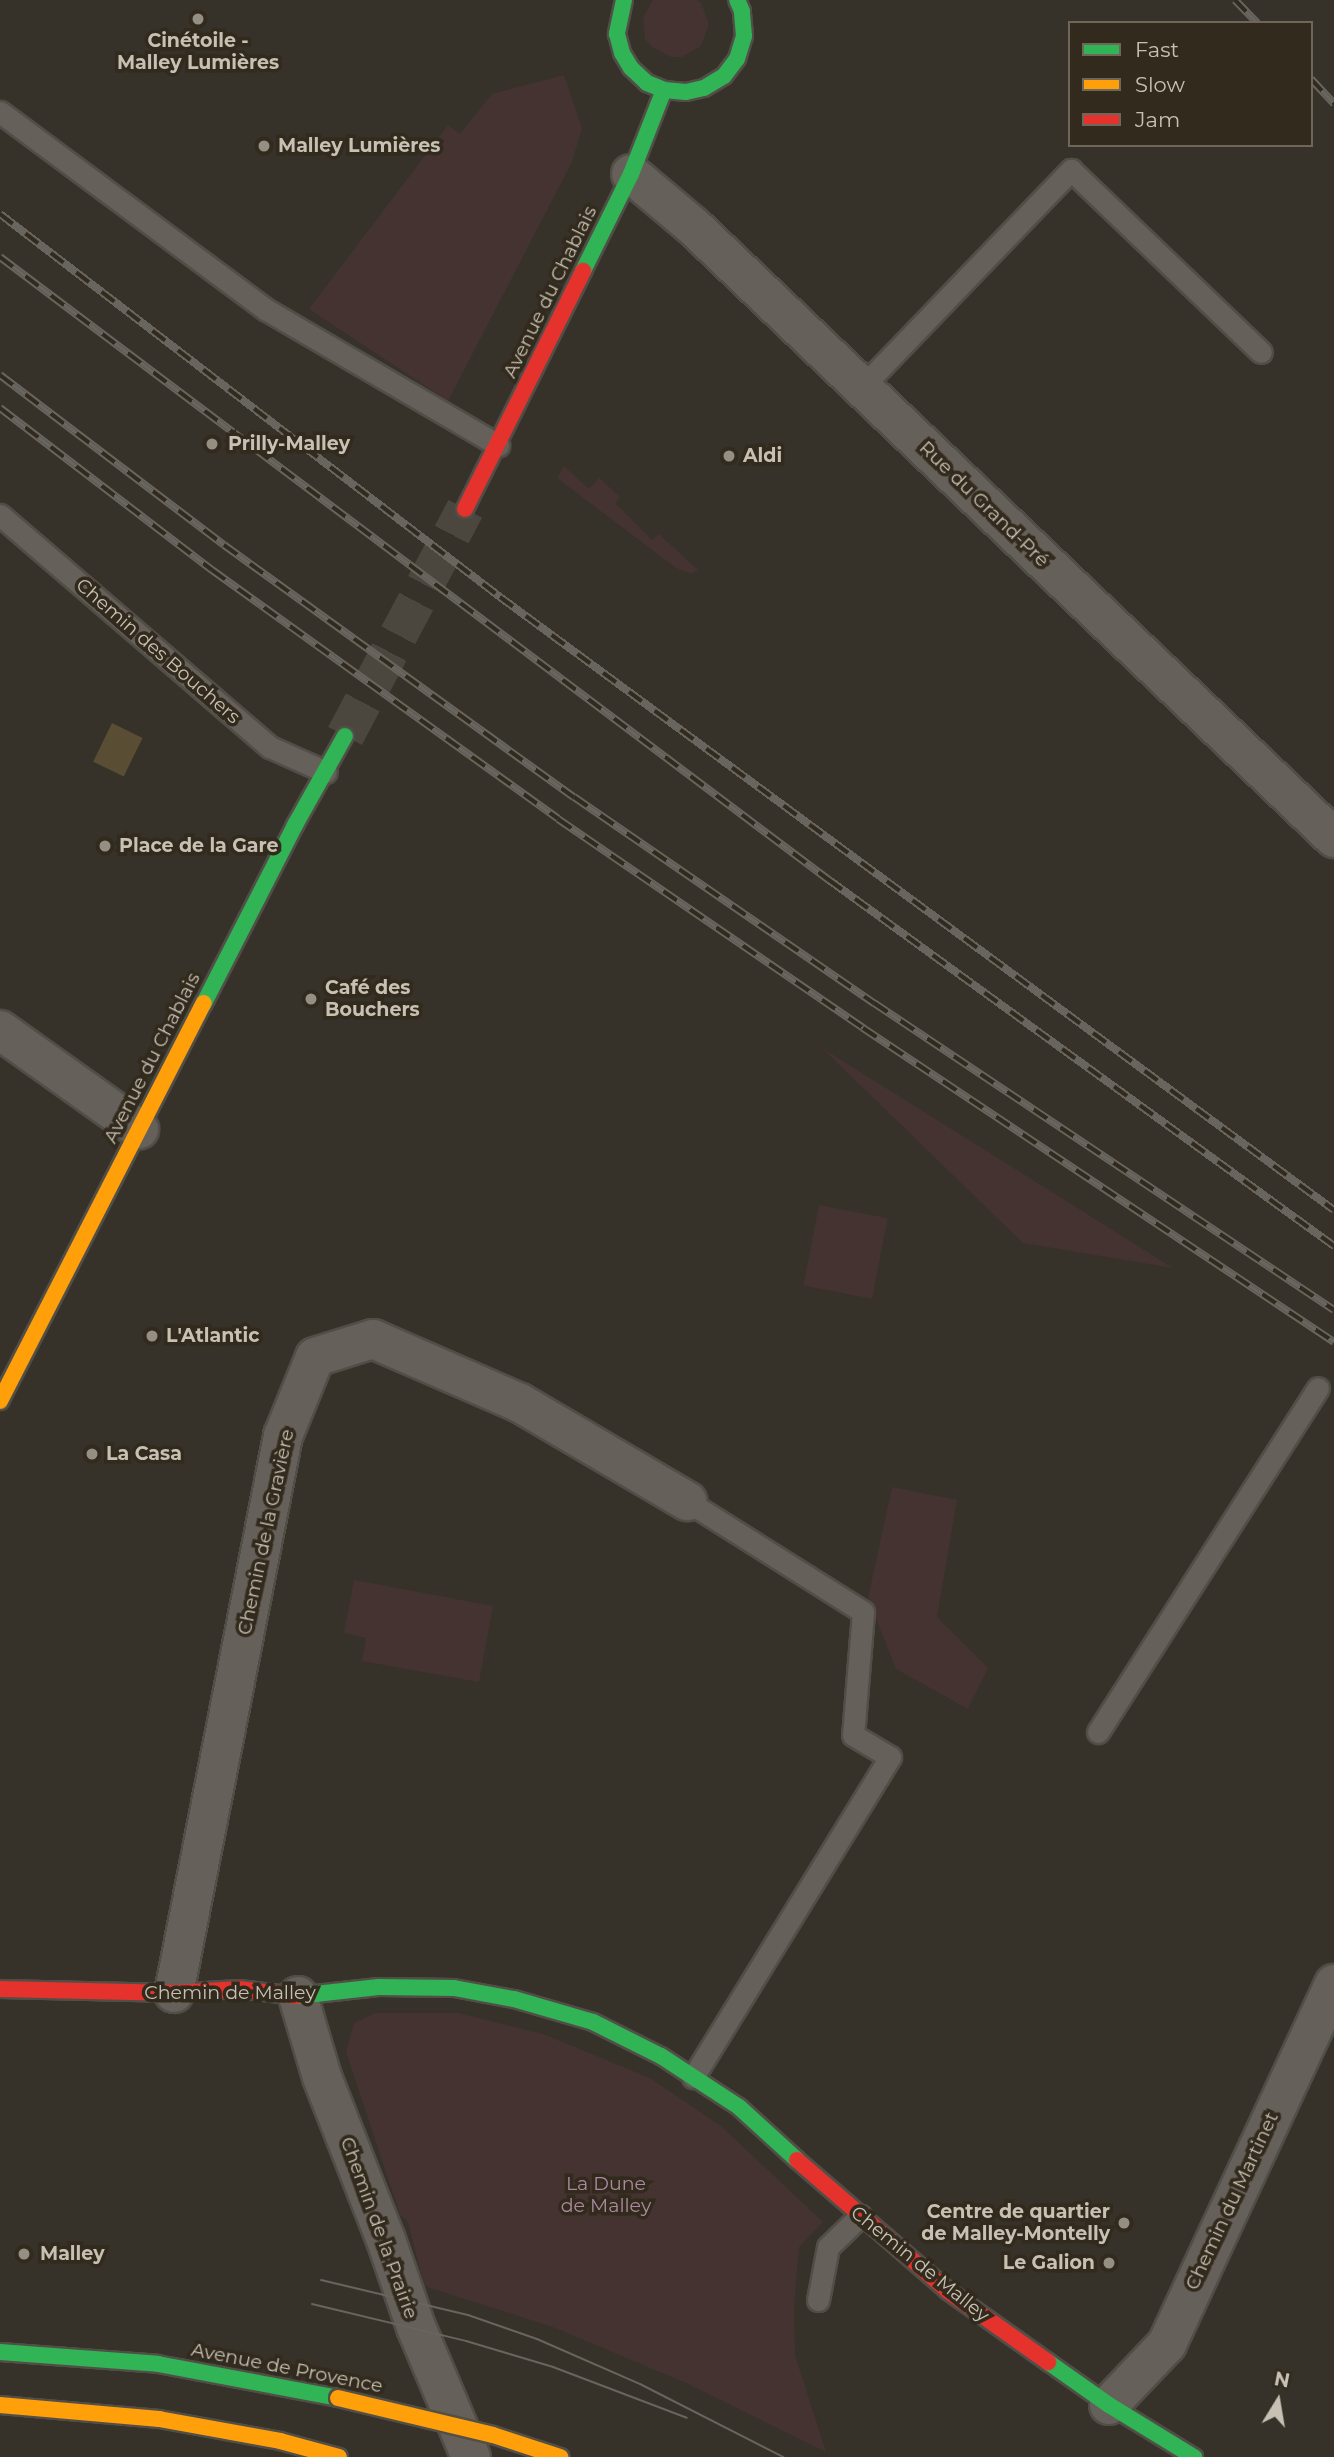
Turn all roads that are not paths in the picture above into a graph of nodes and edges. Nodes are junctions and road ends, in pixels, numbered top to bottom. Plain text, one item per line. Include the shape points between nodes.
1 (737, 0) edge
2 (622, 1) edge
3 (664, 90) junction
4 (0, 112) edge
5 (631, 174) junction
6 (1261, 352) dead end
7 (862, 388) junction
8 (498, 445) junction
9 (465, 509) tunnel mouth
10 (0, 515) edge
11 (345, 736) tunnel mouth
12 (326, 772) junction
13 (1334, 838) edge
14 (0, 1030) edge
15 (139, 1129) junction
16 (1318, 1388) dead end
17 (0, 1401) edge
18 (687, 1502) joint
19 (1098, 1732) dead end
20 (1334, 1984) edge
21 (0, 1989) edge
22 (174, 1993) junction
23 (298, 1996) junction
24 (693, 2077) junction
25 (860, 2216) junction
26 (818, 2300) dead end
27 (0, 2352) edge
28 (1109, 2404) junction
29 (0, 2405) edge
30 (339, 2457) edge
31 (471, 2457) edge
32 (560, 2457) edge
33 (1194, 2457) edge

1 - 3 main road via 744,36 737,59 704,88
2 - 3 main road via 617,34 622,53 647,83
3 - 5 main road, Avenue du Chablais
4 - 8 lane via 267,310
5 - 7 street, Rue du Grand-Pré via 694,227
5 - 8 main road, Avenue du Chablais
6 - 7 lane via 1071,170
7 - 13 street, Rue du Grand-Pré
8 - 9 main road, Avenue du Chablais
10 - 12 lane, Chemin des Bouchers via 270,747
11 - 12 main road, Avenue du Chablais
12 - 15 main road, Avenue du Chablais
14 - 15 street
15 - 17 main road, Avenue du Chablais
16 - 19 lane
18 - 22 street, Chemin de la Gravière via 520,1403 373,1339 315,1357 283,1436
18 - 24 lane, Chemin de la Gravière via 863,1612 853,1735 890,1757
20 - 28 street, Chemin du Martinet via 1167,2344
21 - 22 main road, Chemin de Malley
22 - 23 main road, Chemin de Malley via 239,1989
23 - 24 main road, Chemin de Malley via 379,1987 454,1988 514,1999 593,2022
23 - 31 street, Chemin de la Prairie via 321,2077 421,2340
24 - 25 main road, Chemin de Malley via 739,2107
25 - 26 lane via 828,2247
25 - 28 main road, Chemin de Malley via 948,2291
27 - 32 main road, Avenue de Provence, bridge via 158,2364 338,2398 493,2435
28 - 33 main road, Chemin de Malley
29 - 30 main road via 159,2419

